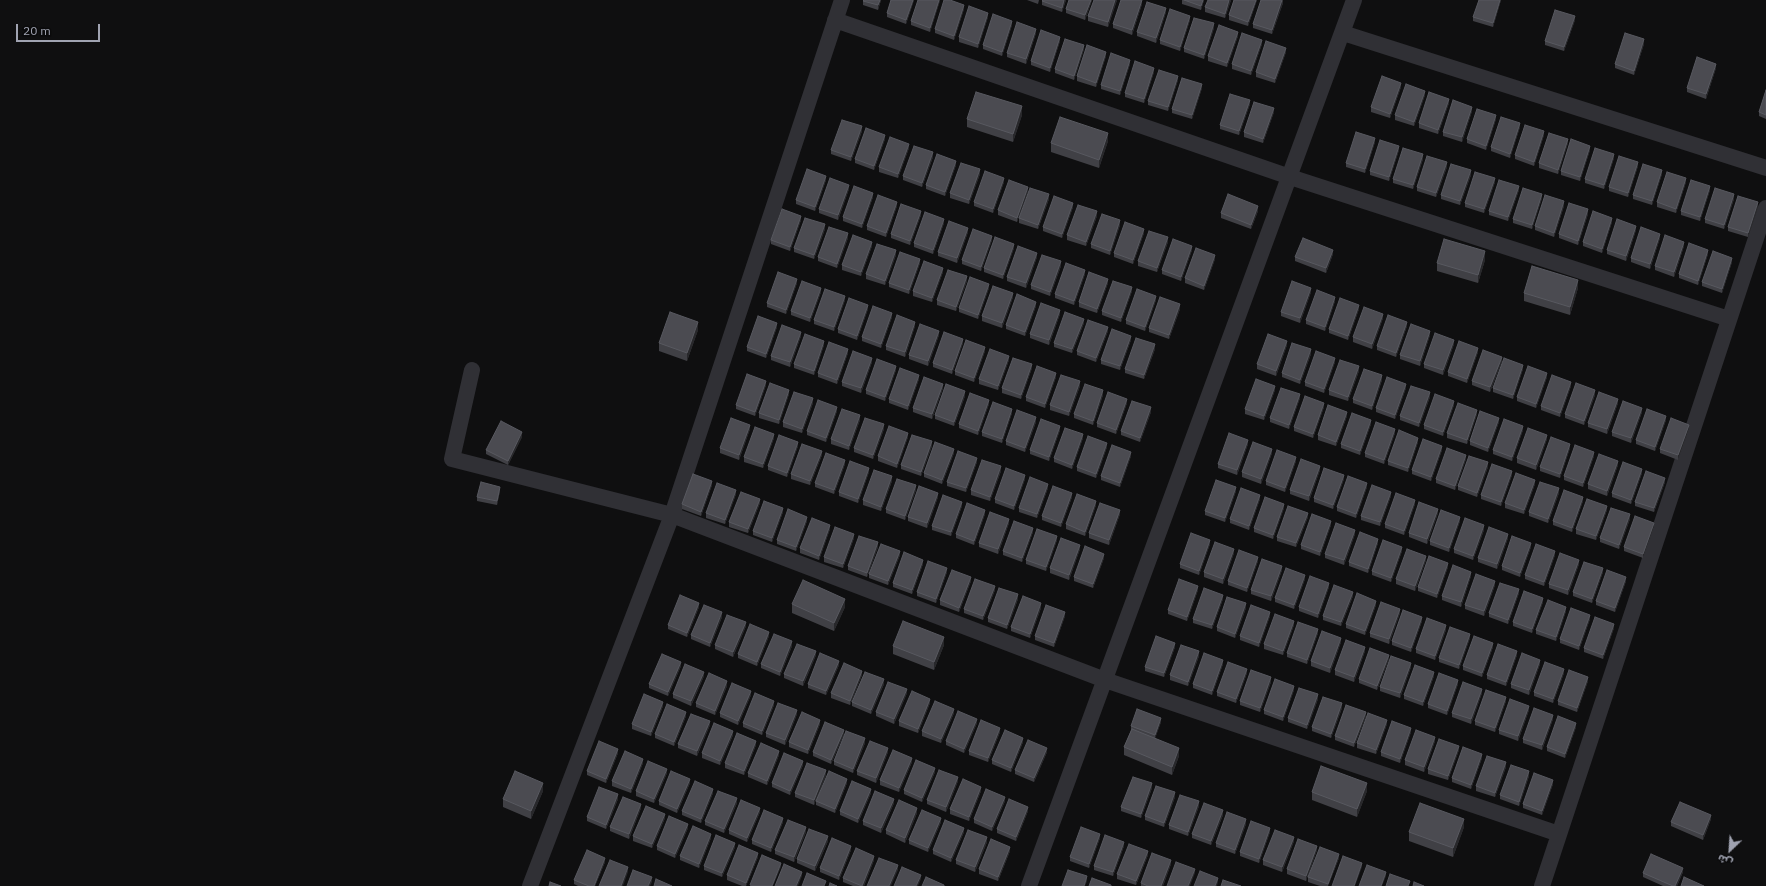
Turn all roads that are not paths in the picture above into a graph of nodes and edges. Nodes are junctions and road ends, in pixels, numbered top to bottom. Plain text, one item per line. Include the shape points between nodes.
1 (842, 0) edge
2 (1354, 0) edge
3 (836, 20) junction
4 (1342, 33) junction
5 (1766, 168) edge
6 (1290, 177) junction
7 (1766, 208) edge
8 (1729, 319) junction
9 (472, 370) dead end
10 (672, 515) junction
11 (1105, 680) junction
12 (1559, 834) junction
13 (530, 886) edge
14 (1029, 886) edge
15 (1542, 886) edge

1 - 3 lane
2 - 4 lane
3 - 6 lane
3 - 10 lane
4 - 5 lane
4 - 6 lane
6 - 8 lane
6 - 11 lane
7 - 8 lane
8 - 12 lane
9 - 10 lane via 452,459
10 - 11 lane
10 - 13 lane
11 - 12 lane
11 - 14 lane
12 - 15 lane

